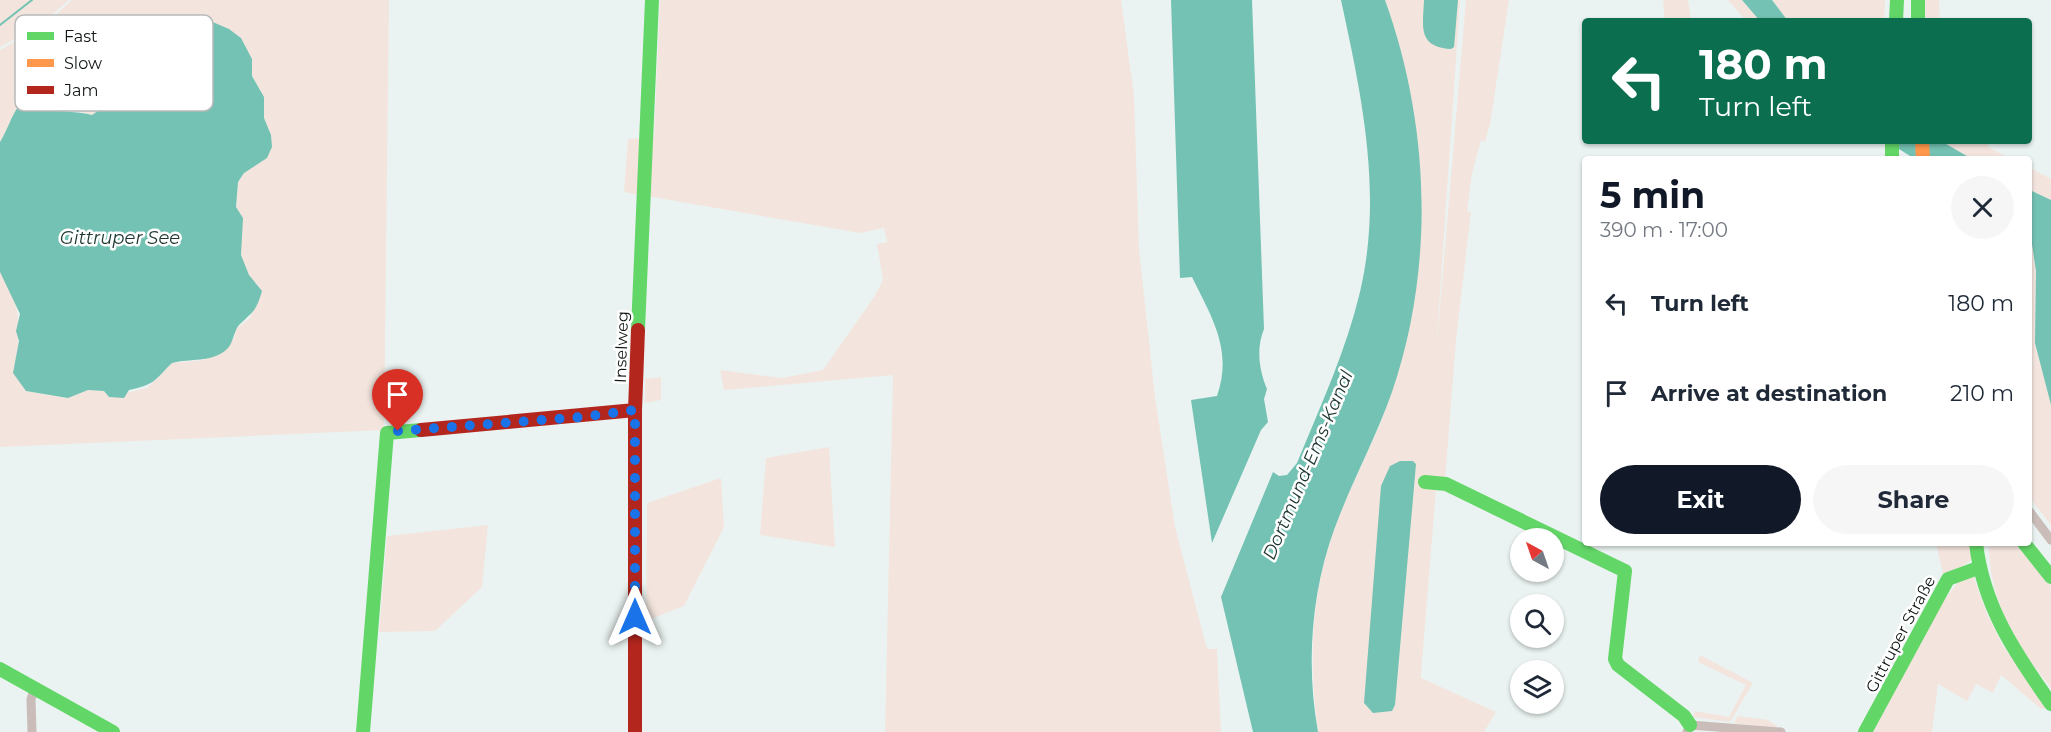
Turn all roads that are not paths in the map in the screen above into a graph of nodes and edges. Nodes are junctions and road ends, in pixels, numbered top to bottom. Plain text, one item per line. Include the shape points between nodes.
1 (652, 0) edge
2 (1897, 0) edge
3 (1918, 0) edge
4 (1896, 18) edge
5 (1918, 18) edge
6 (635, 410) junction
7 (1425, 482) dead end
8 (2032, 515) edge
9 (2051, 540) edge
10 (1976, 546) edge
11 (2026, 546) edge
12 (1978, 568) junction
13 (2051, 577) edge
14 (0, 669) edge
15 (35, 688) junction
16 (2051, 704) edge
17 (98, 728) edge
18 (1688, 729) edge
19 (32, 732) edge
20 (113, 732) edge
21 (363, 732) edge
22 (635, 732) edge
23 (1781, 732) edge
24 (1865, 732) edge

1 - 6 main road, Inselweg
2 - 4 main road
3 - 5 main road
6 - 21 main road via 387,433
6 - 22 main road, Inselweg
7 - 18 main road via 1446,484 1625,571 1615,659 1684,716
8 - 9 street
10 - 12 main road
11 - 13 main road
12 - 16 main road via 1988,603 2003,633
12 - 24 main road, Gittruper Straße via 1948,579
14 - 15 main road
15 - 17 main road
15 - 19 street via 31,699
17 - 20 main road
18 - 23 street

